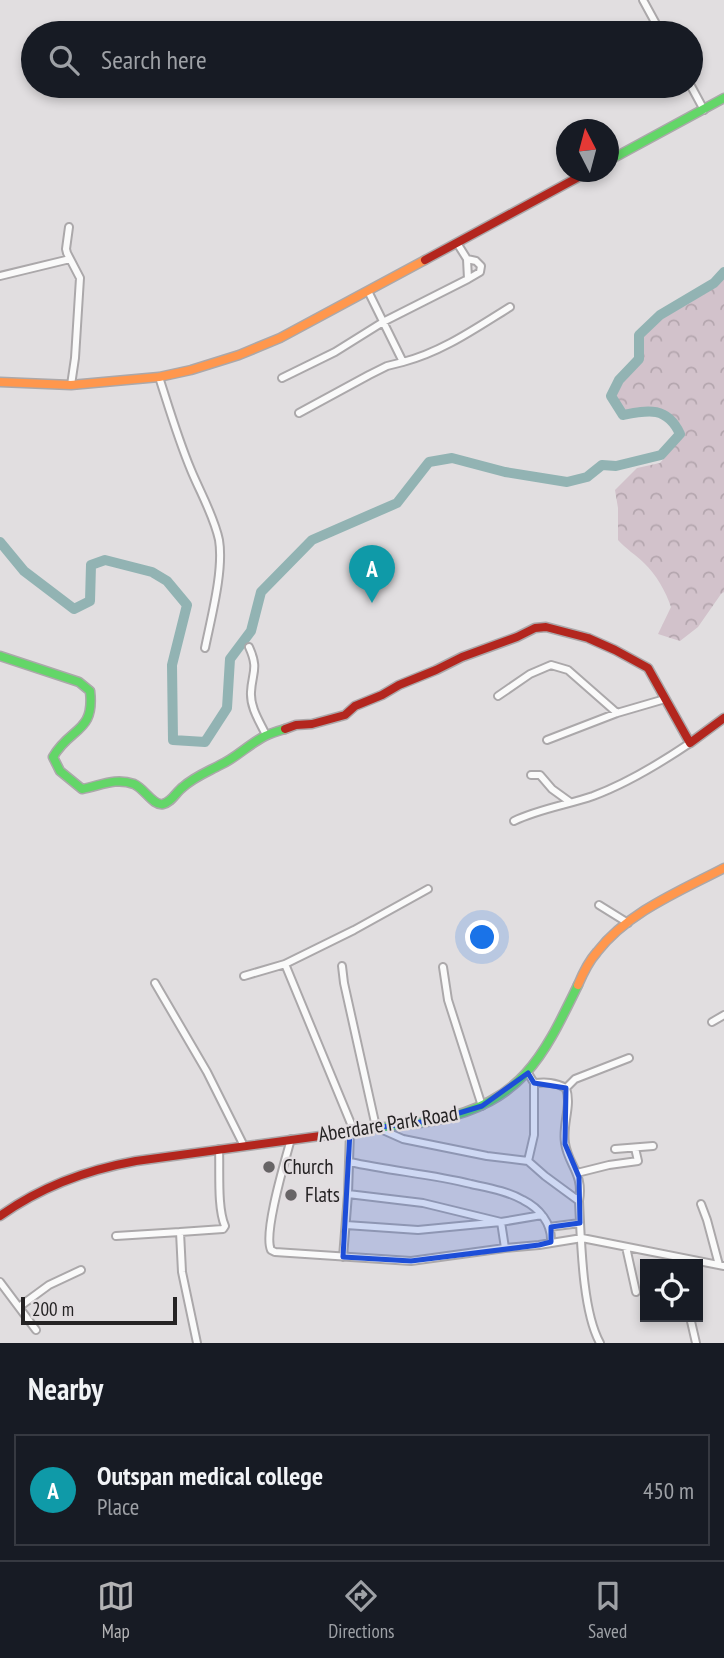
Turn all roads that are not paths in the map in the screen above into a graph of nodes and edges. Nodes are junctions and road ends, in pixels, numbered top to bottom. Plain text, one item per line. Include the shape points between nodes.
1 (643, 0) edge
2 (654, 21) edge
3 (698, 98) edge
4 (724, 98) edge
5 (704, 110) junction
6 (619, 154) edge
7 (570, 182) edge
8 (69, 227) dead end
9 (457, 243) junction
10 (70, 259) junction
11 (467, 259) junction
12 (0, 276) edge
13 (468, 279) junction
14 (368, 291) junction
15 (510, 307) dead end
16 (383, 322) junction
17 (403, 362) junction
18 (159, 377) junction
19 (282, 378) dead end
20 (0, 382) edge
21 (71, 385) junction
22 (299, 413) dead end
23 (249, 647) dead end
24 (205, 648) dead end
25 (0, 656) edge
26 (498, 696) dead end
27 (665, 699) junction
28 (617, 713) junction
29 (724, 718) edge
30 (266, 735) junction
31 (547, 740) dead end
32 (690, 743) junction
33 (531, 775) dead end
34 (571, 803) junction
35 (514, 821) dead end
36 (724, 868) edge
37 (428, 889) dead end
38 (599, 905) dead end
39 (628, 923) junction
40 (285, 964) junction
41 (342, 966) dead end
42 (443, 967) dead end
43 (244, 976) dead end
44 (155, 983) dead end
45 (724, 1015) edge
46 (712, 1022) dead end
47 (629, 1058) dead end
48 (528, 1073) junction
49 (534, 1083) junction
50 (566, 1088) junction
51 (482, 1106) junction
52 (376, 1127) junction
53 (352, 1131) junction
54 (291, 1139) junction
55 (244, 1146) junction
56 (653, 1146) dead end
57 (635, 1148) junction
58 (219, 1149) junction
59 (615, 1149) dead end
60 (528, 1161) junction
61 (349, 1162) junction
62 (577, 1173) junction
63 (348, 1194) junction
64 (579, 1201) junction
65 (701, 1204) dead end
66 (543, 1214) junction
67 (0, 1216) edge
68 (501, 1222) junction
69 (580, 1223) junction
70 (346, 1224) junction
71 (549, 1227) junction
72 (180, 1232) junction
73 (116, 1236) dead end
74 (582, 1238) junction
75 (551, 1242) junction
76 (626, 1247) junction
77 (505, 1248) junction
78 (676, 1256) junction
79 (343, 1257) junction
80 (677, 1259) edge
81 (721, 1265) edge
82 (81, 1270) dead end
83 (0, 1282) edge
84 (636, 1292) dead end
85 (19, 1307) junction
86 (691, 1322) edge
87 (36, 1330) dead end
88 (197, 1343) edge
89 (600, 1343) edge
90 (696, 1343) edge

1 - 2 street
3 - 5 street
4 - 5 street
5 - 6 street
7 - 9 street
8 - 10 street via 66,248
9 - 11 street
9 - 14 street
10 - 12 street
10 - 21 street via 80,278
11 - 13 street
11 - 13 street via 481,266 480,272
13 - 16 street
14 - 16 street
14 - 18 street via 261,346
15 - 17 street via 447,344
16 - 17 street
16 - 19 street
17 - 22 street
18 - 21 street
18 - 24 street via 219,541
20 - 21 street
23 - 30 street via 255,670 251,701
25 - 30 street via 79,682 90,691 92,713 57,747 53,757 60,771 82,789 121,781 144,790 160,806 182,787
26 - 28 street via 551,665 568,670
27 - 28 street
27 - 30 street via 648,668 588,638 546,627 462,657 355,706 345,715
27 - 32 street
28 - 31 street
29 - 32 street
32 - 34 street via 638,776
33 - 34 street via 540,775
34 - 35 street
36 - 39 street, Aberdare Park Road
37 - 40 street
38 - 39 street
39 - 48 street, Aberdare Park Road via 596,952
40 - 43 street
40 - 53 street
41 - 52 street
42 - 51 street via 448,1000
44 - 55 street
45 - 46 street
47 - 50 street via 575,1079
48 - 49 street
48 - 51 street, Aberdare Park Road
49 - 50 street
49 - 60 street via 534,1135
50 - 62 street via 565,1144
51 - 52 street, Aberdare Park Road via 436,1120
52 - 53 street, Aberdare Park Road
52 - 60 street via 403,1139
53 - 54 street, Aberdare Park Road
53 - 61 street
54 - 55 street, Aberdare Park Road
54 - 79 street via 270,1248
55 - 58 street, Aberdare Park Road
56 - 57 street
57 - 59 street
57 - 62 street via 638,1161
58 - 67 street, Aberdare Park Road via 97,1168 51,1185
58 - 72 street via 225,1226
60 - 64 street
61 - 63 street
61 - 66 street via 487,1187 525,1200
62 - 64 street
63 - 68 street via 423,1203
63 - 70 street
64 - 69 street
65 - 81 street
66 - 68 street
66 - 71 street
68 - 70 street via 418,1230
68 - 77 street
69 - 71 street
69 - 74 street
70 - 79 street
71 - 75 street
72 - 73 street
72 - 88 street via 182,1272
74 - 75 street
74 - 76 street
74 - 89 street via 590,1312
75 - 77 street
76 - 78 street
76 - 84 street
77 - 79 street via 411,1261
78 - 80 street
78 - 81 street
82 - 85 street via 49,1285
83 - 85 street
85 - 87 street
86 - 90 street

